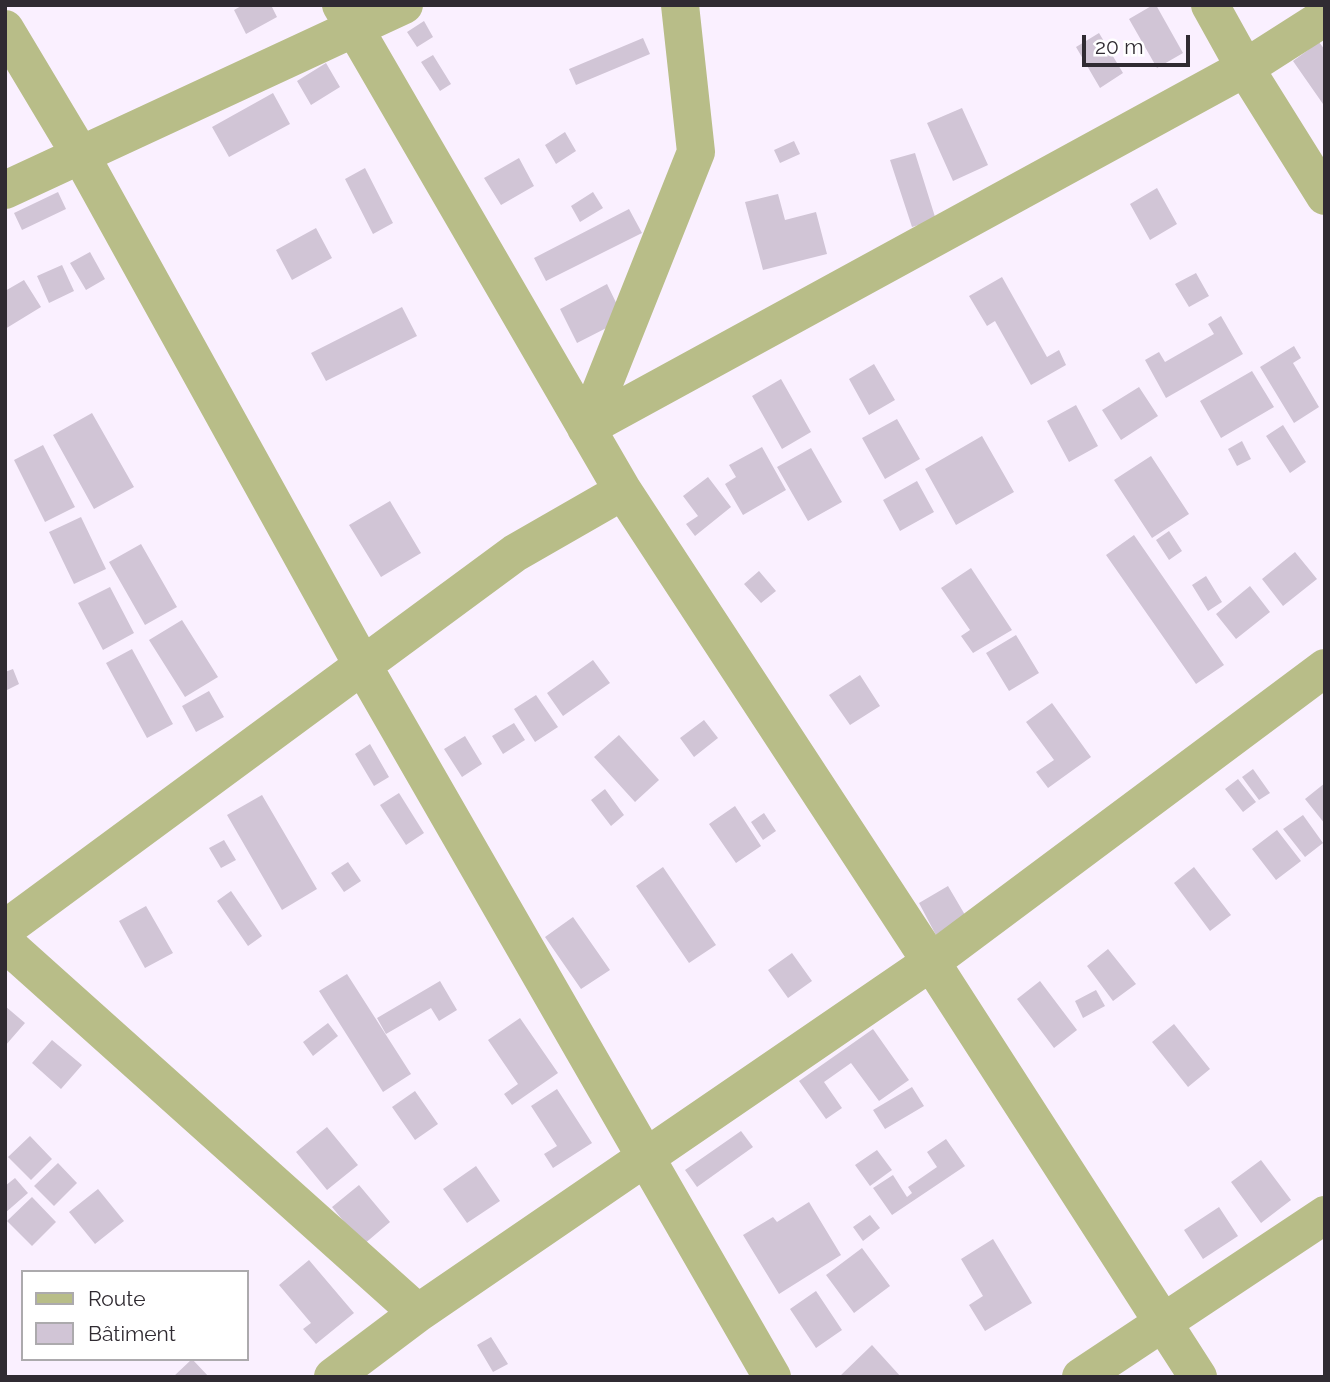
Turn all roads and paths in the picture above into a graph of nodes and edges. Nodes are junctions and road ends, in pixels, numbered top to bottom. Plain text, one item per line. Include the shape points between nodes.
1 (404, 5) edge
2 (680, 5) edge
3 (1210, 5) edge
4 (348, 16) edge
5 (1325, 17) edge
6 (5, 29) edge
7 (1245, 68) junction
8 (81, 156) junction
9 (5, 190) edge
10 (1325, 196) edge
11 (586, 428) junction
12 (623, 491) junction
13 (363, 666) junction
14 (1325, 668) edge
15 (5, 929) edge
16 (5, 943) edge
17 (931, 962) junction
18 (647, 1157) junction
19 (1325, 1215) edge
20 (418, 1313) junction
21 (1163, 1323) junction
22 (333, 1377) edge
23 (772, 1377) edge
24 (1081, 1377) edge
25 (1198, 1377) edge

1 - 4 street
2 - 11 street via 696,152
3 - 7 street
4 - 8 street
4 - 11 street
5 - 7 street
6 - 8 street
7 - 10 street
7 - 11 street
8 - 9 street
8 - 13 street
11 - 12 street
12 - 13 street via 515,553
12 - 17 street
13 - 15 street
13 - 18 street
14 - 17 street
16 - 20 street
17 - 18 street
17 - 21 street
18 - 20 street
18 - 23 street
19 - 21 street
20 - 22 street
21 - 24 street
21 - 25 street

